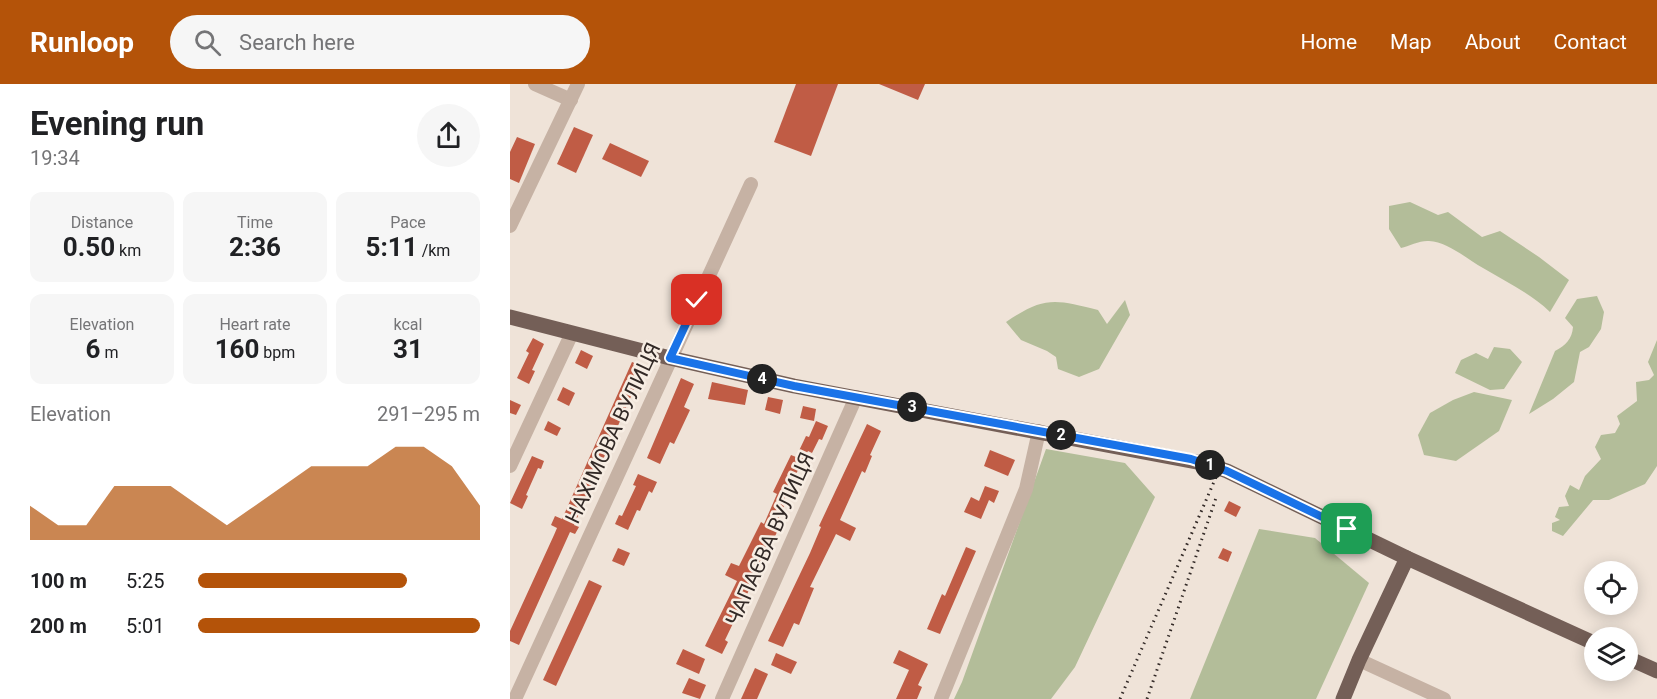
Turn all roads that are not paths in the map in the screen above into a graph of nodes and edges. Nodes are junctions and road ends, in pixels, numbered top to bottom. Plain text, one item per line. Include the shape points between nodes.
1 (535, 84) edge
2 (578, 84) edge
3 (571, 100) junction
4 (751, 184) dead end
5 (510, 226) edge
6 (510, 317) edge
7 (572, 333) junction
8 (670, 358) junction
9 (856, 397) junction
10 (1039, 431) junction
11 (510, 466) edge
12 (1407, 558) junction
13 (1584, 638) edge
14 (1359, 660) junction
15 (1638, 662) edge
16 (1657, 671) edge
17 (515, 699) edge
18 (722, 699) edge
19 (941, 699) edge
20 (1344, 699) edge
21 (1444, 699) edge

1 - 3 street
2 - 3 street
3 - 5 street
4 - 8 street, НАХІМОВА ВУЛИЦЯ
6 - 7 main road
7 - 8 main road
7 - 11 street
8 - 9 main road
8 - 17 street, НАХІМОВА ВУЛИЦЯ
9 - 10 main road
9 - 18 street, ЧАПАЄВА ВУЛИЦЯ
10 - 12 main road via 1207,464
10 - 19 street via 1026,489
12 - 13 main road
12 - 14 main road
14 - 20 main road
14 - 21 street
15 - 16 main road

